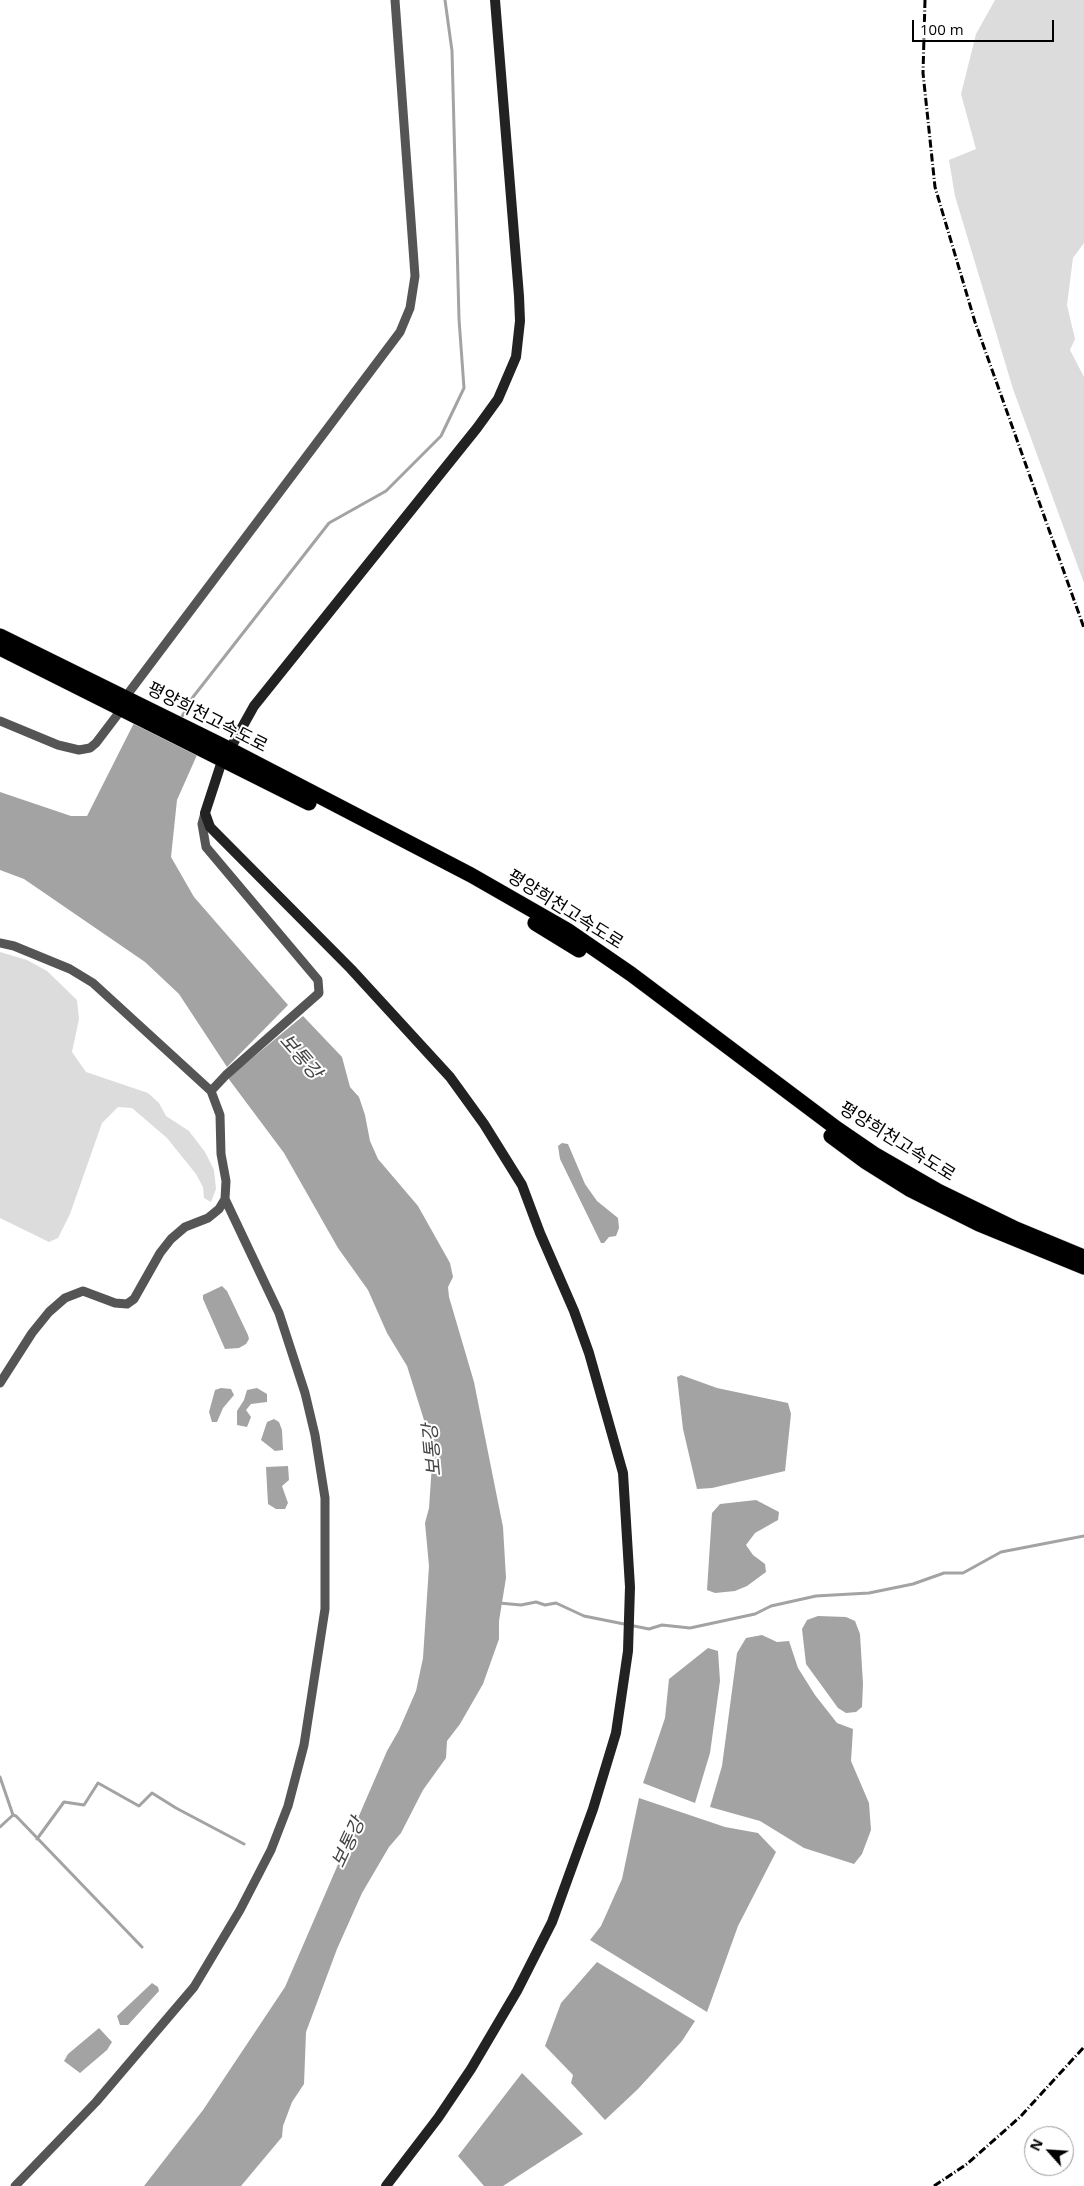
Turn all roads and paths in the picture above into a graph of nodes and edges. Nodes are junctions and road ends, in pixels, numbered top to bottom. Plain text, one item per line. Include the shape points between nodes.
1 (395, 0) edge
2 (496, 0) edge
3 (0, 636) edge
4 (0, 648) edge
5 (127, 704) junction
6 (0, 720) edge
7 (222, 753) junction
8 (205, 813) junction
9 (0, 944) edge
10 (211, 1091) junction
11 (225, 1199) junction
12 (1084, 1257) edge
13 (1084, 1267) edge
14 (0, 1382) edge
15 (15, 2186) edge
16 (386, 2186) edge

1 - 5 street via 415,276 410,308 386,354
2 - 7 main road via 514,206 520,321 516,357 502,390 477,428 254,706
3 - 5 highway, 평양희천고속도로
4 - 5 highway, 평양희천고속도로
5 - 6 street via 96,743 79,750 58,745
5 - 7 highway, 평양희천고속도로
7 - 8 main road
7 - 12 highway, 평양희천고속도로 via 471,875 567,930 874,1154 938,1191
7 - 13 highway, 평양희천고속도로 via 456,878 566,942 663,1008 866,1162 909,1189 979,1224
8 - 10 street via 202,824 206,847 318,980 319,993
8 - 16 main road via 210,827 351,969 450,1078 494,1139 522,1184 574,1311 623,1473 629,1560 628,1652 616,1733 593,1808 552,1922 516,1991 471,2069
9 - 10 street via 14,946 70,969 93,984
10 - 11 street via 220,1115
11 - 14 street via 208,1218 185,1227 171,1239 160,1252 134,1299 127,1304 83,1291 60,1303 32,1332
11 - 15 street via 279,1313 305,1393 325,1498 325,1609 304,1745 288,1806 271,1850 194,1987 96,2102

